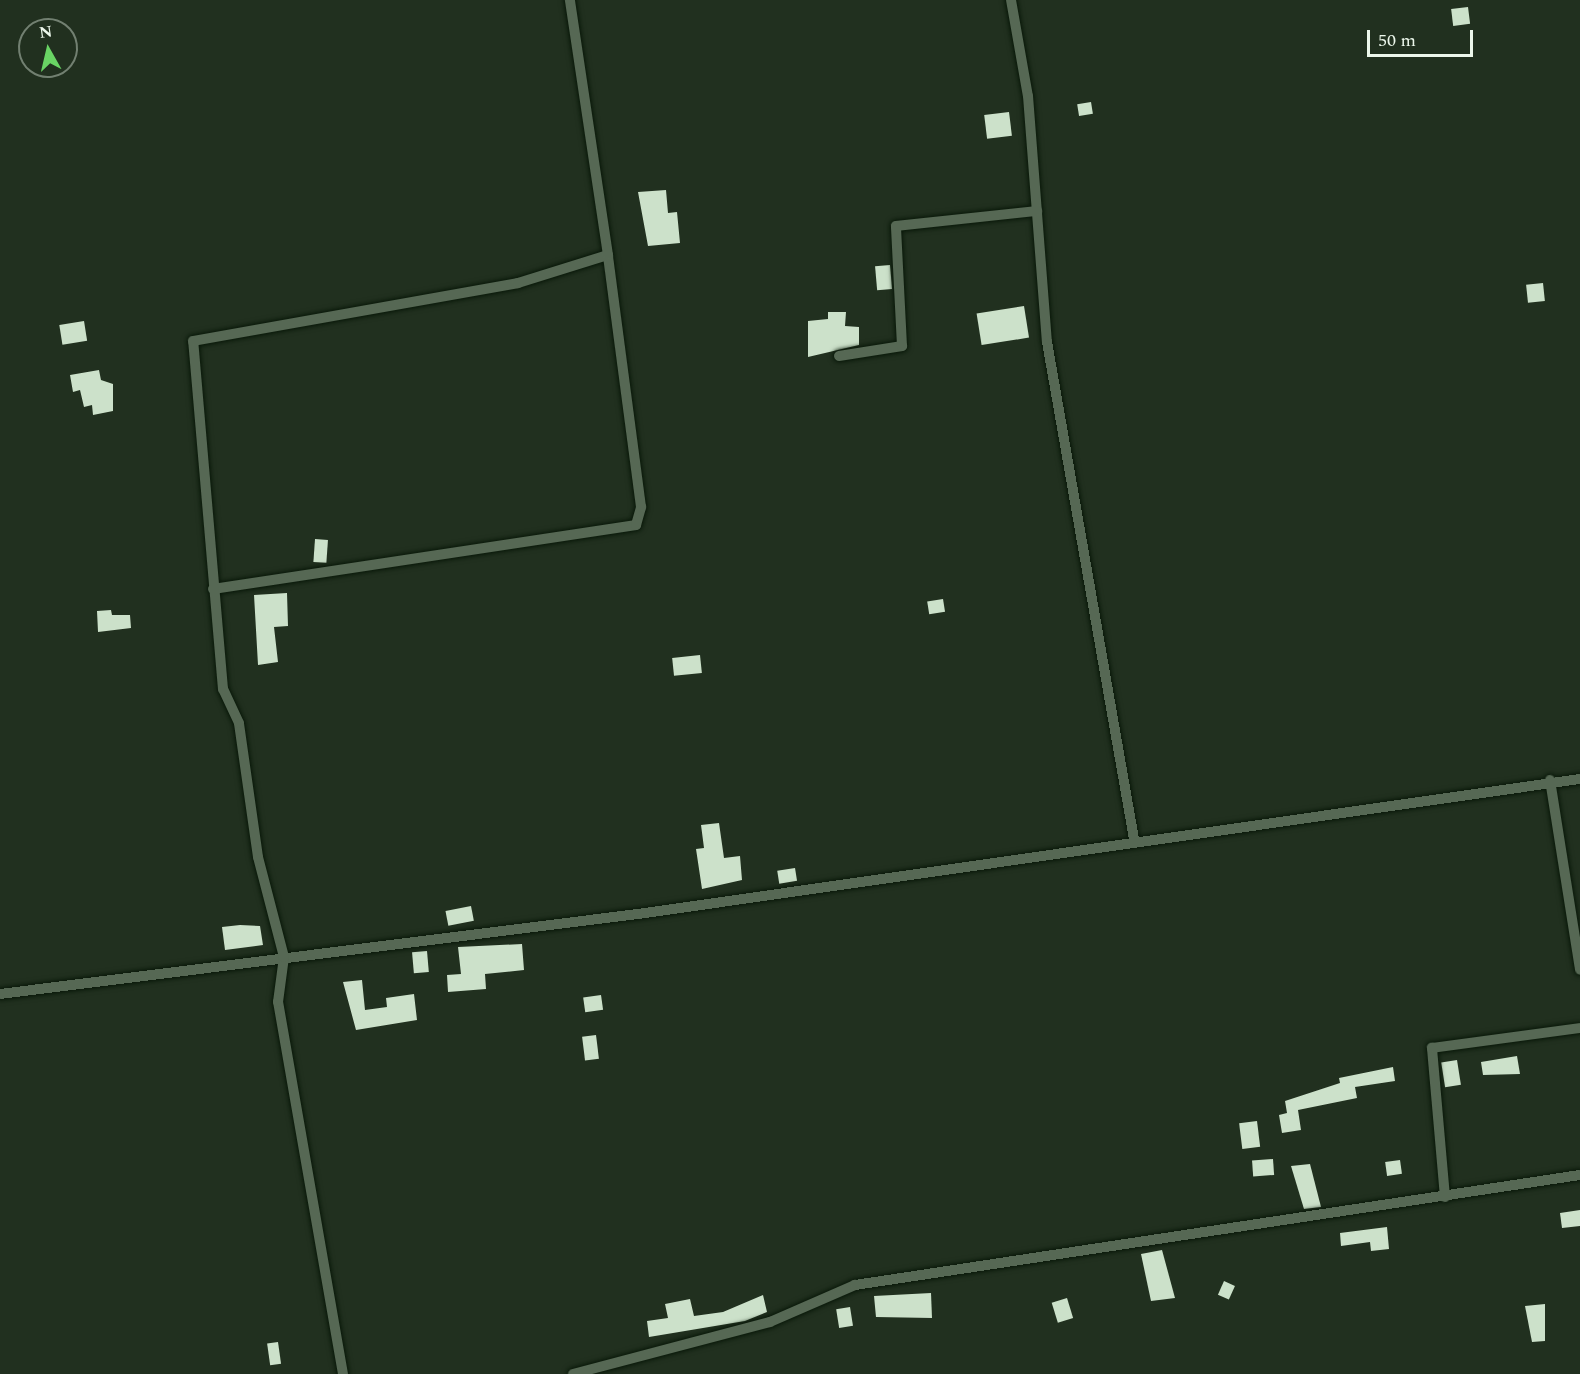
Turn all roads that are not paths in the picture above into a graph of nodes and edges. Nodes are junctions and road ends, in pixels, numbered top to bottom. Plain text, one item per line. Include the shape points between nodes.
1 (570, 0) edge
2 (1011, 0) edge
3 (1037, 211) junction
4 (608, 255) junction
5 (839, 356) dead end
6 (213, 589) junction
7 (1580, 779) edge
8 (1550, 780) junction
9 (1134, 839) junction
10 (284, 957) junction
11 (1580, 970) edge
12 (0, 994) edge
13 (1580, 1028) edge
14 (1580, 1175) edge
15 (1445, 1197) junction
16 (343, 1374) edge
17 (573, 1374) edge

1 - 4 street
2 - 3 street via 1028,96
3 - 5 street via 896,226 902,346
3 - 9 street via 1049,353
4 - 6 street via 518,284 193,341
4 - 6 street via 642,507 636,525
6 - 10 street via 224,689 239,723 258,857
7 - 8 street
8 - 9 street
8 - 11 street
9 - 10 street via 638,914
10 - 12 street via 48,993
10 - 16 street via 278,1002
13 - 15 street via 1432,1048
14 - 15 street
15 - 17 street via 855,1286 770,1322

